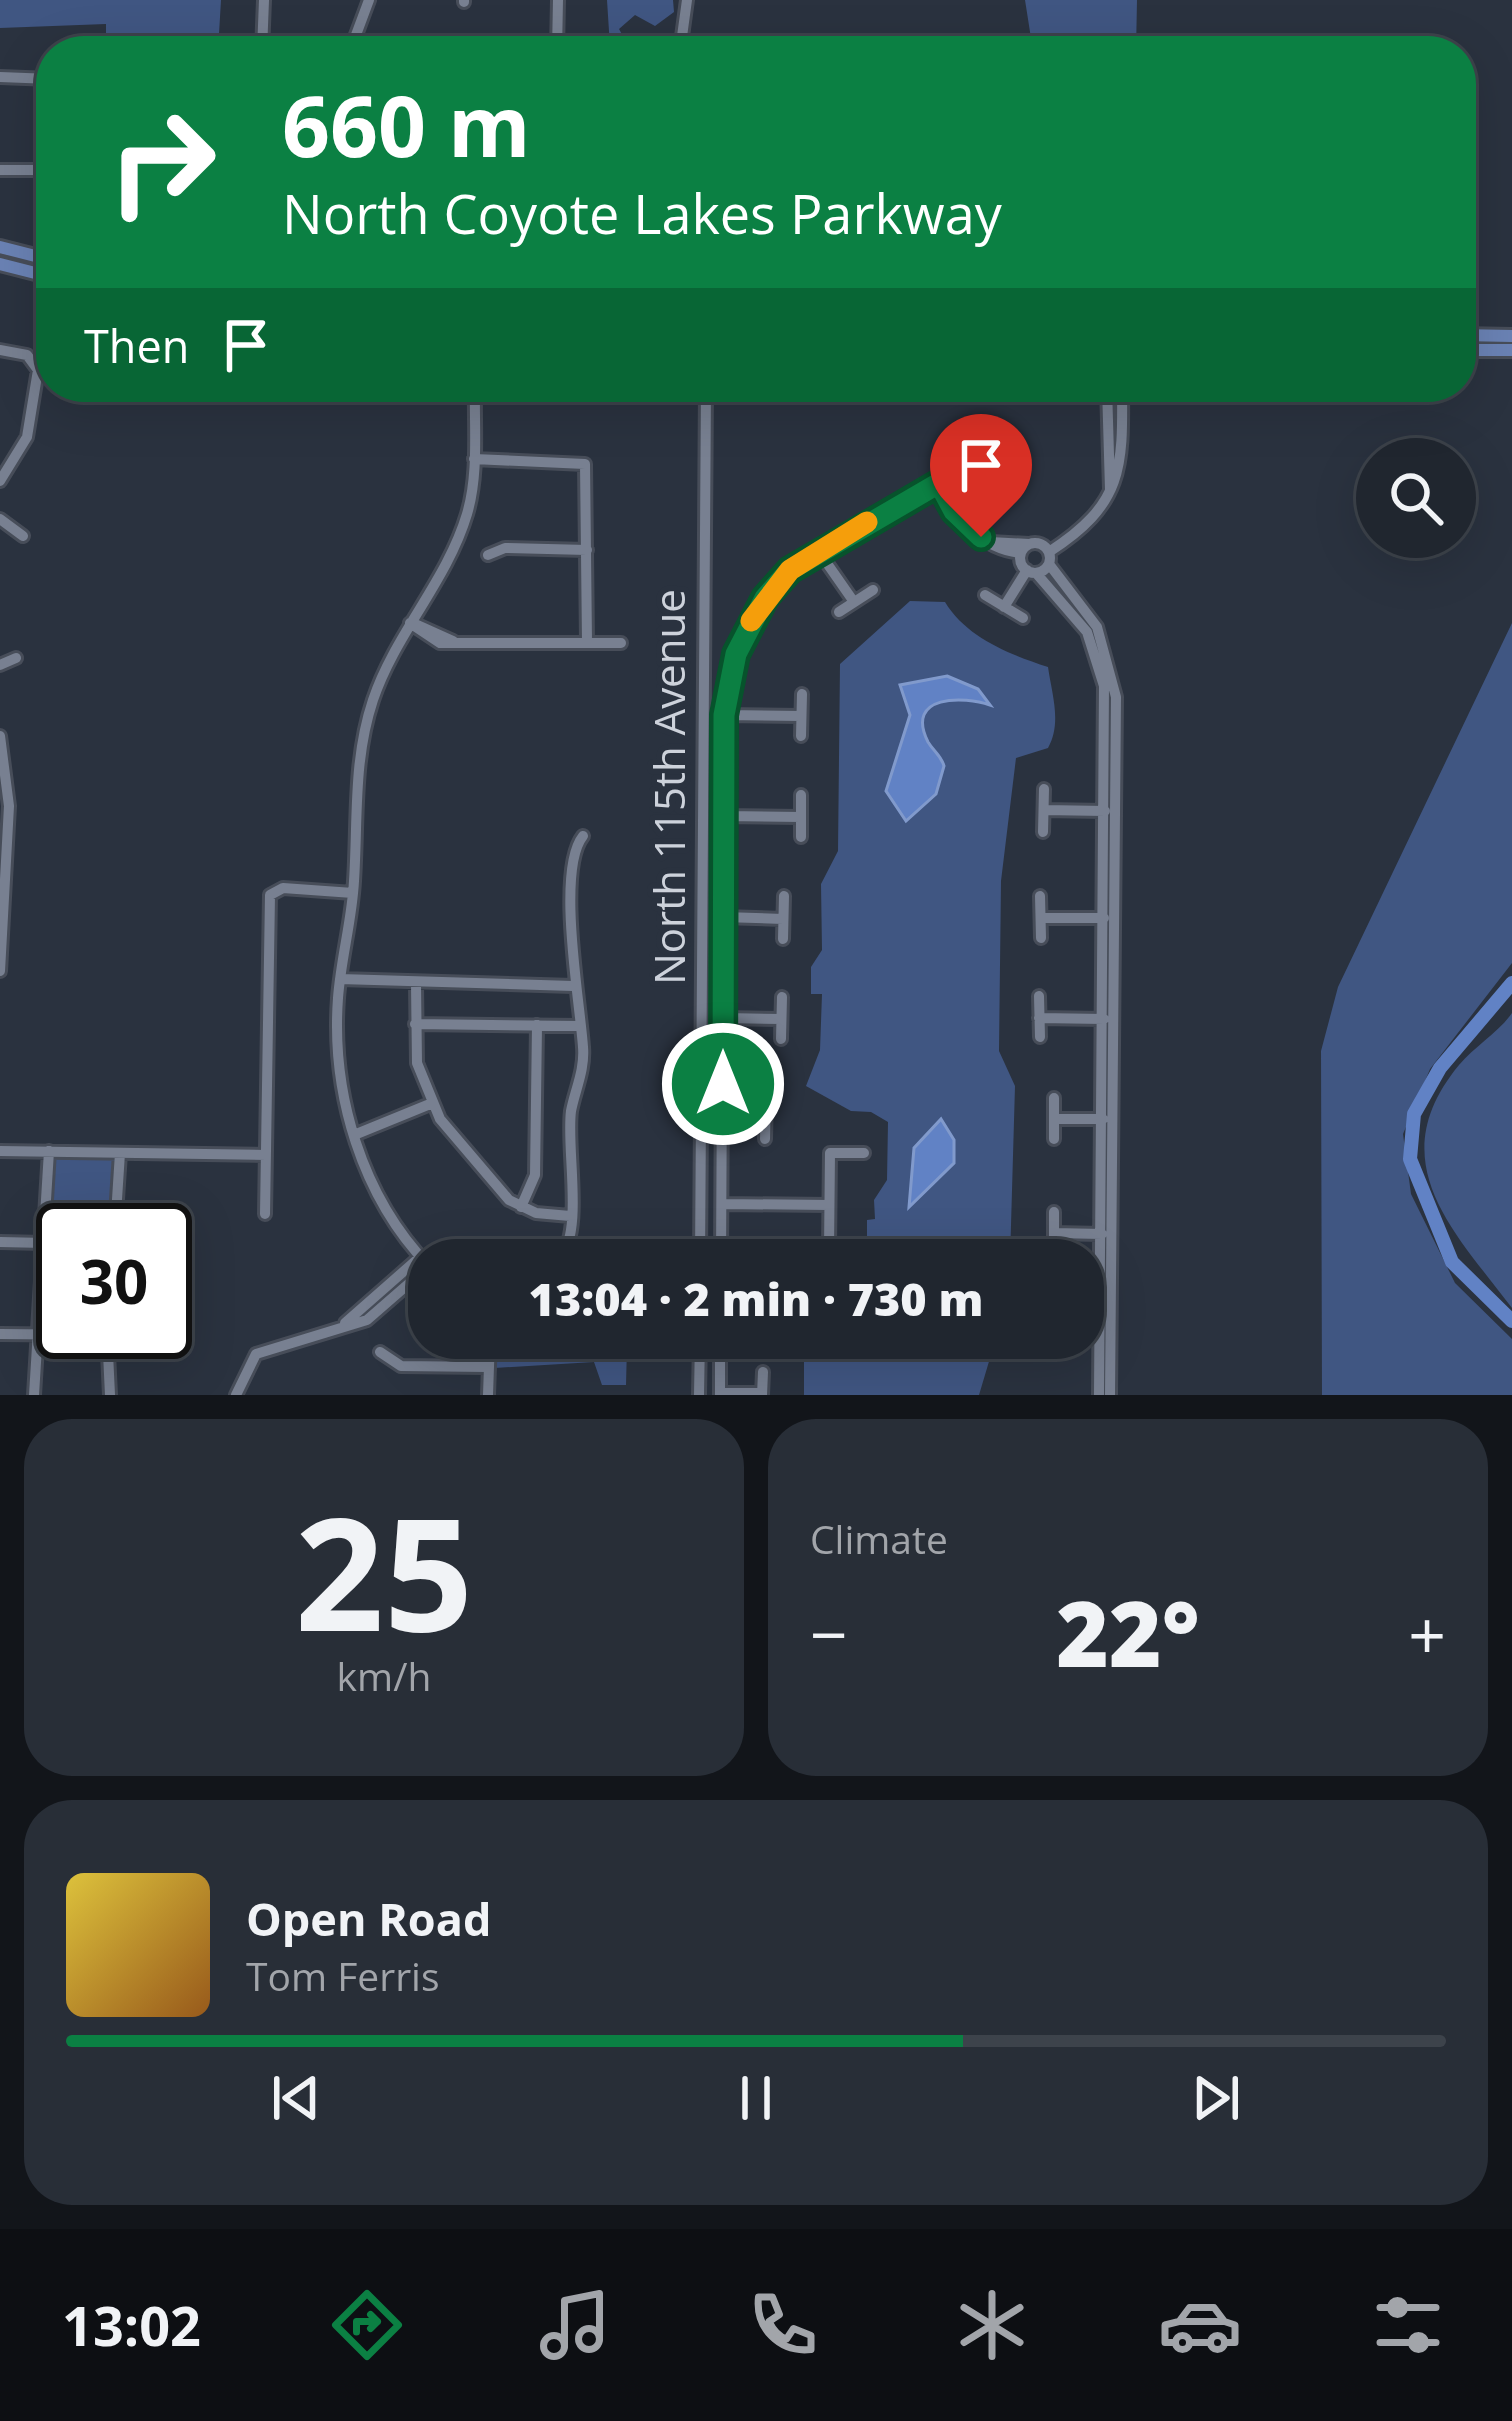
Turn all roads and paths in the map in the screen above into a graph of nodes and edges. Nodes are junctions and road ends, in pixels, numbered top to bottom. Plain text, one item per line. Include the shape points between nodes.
1 (264, 0) edge
2 (369, 0) edge
3 (558, 0) edge
4 (687, 0) edge
5 (263, 36) edge
6 (356, 36) edge
7 (557, 36) edge
8 (682, 36) edge
9 (0, 77) edge
10 (36, 78) edge
11 (36, 166) edge
12 (0, 170) edge
13 (0, 247) edge
14 (36, 256) edge
15 (0, 264) edge
16 (36, 274) edge
17 (1476, 335) edge
18 (1512, 336) edge
19 (0, 350) edge
20 (1476, 350) edge
21 (1512, 350) edge
22 (36, 367) edge
23 (36, 383) edge
24 (475, 402) edge
25 (706, 402) edge
26 (1107, 402) edge
27 (1122, 402) edge
28 (474, 459) junction
29 (0, 481) edge
30 (1110, 492) junction
31 (0, 519) edge
32 (23, 536) dead end
33 (587, 550) junction
34 (818, 550) junction
35 (1038, 552) junction
36 (488, 555) dead end
37 (1031, 572) junction
38 (873, 590) dead end
39 (985, 596) dead end
40 (854, 602) junction
41 (1004, 607) junction
42 (838, 612) dead end
43 (1023, 618) dead end
44 (410, 623) junction
45 (587, 642) junction
46 (621, 643) dead end
47 (16, 658) dead end
48 (0, 665) edge
49 (802, 694) dead end
50 (724, 715) junction
51 (801, 716) junction
52 (0, 736) edge
53 (801, 736) dead end
54 (1044, 788) dead end
55 (801, 795) dead end
56 (1043, 810) junction
57 (1109, 811) junction
58 (724, 816) junction
59 (801, 817) junction
60 (1043, 832) dead end
61 (4, 836) edge
62 (583, 836) dead end
63 (801, 837) dead end
64 (353, 893) junction
65 (784, 896) dead end
66 (1040, 896) dead end
67 (723, 917) junction
68 (1041, 918) junction
69 (1108, 918) junction
70 (783, 919) junction
71 (1041, 938) dead end
72 (783, 939) dead end
73 (0, 970) edge
74 (340, 979) junction
75 (416, 985) junction
76 (573, 986) junction
77 (1039, 996) dead end
78 (782, 998) dead end
79 (723, 1018) junction
80 (1040, 1018) junction
81 (781, 1019) junction
82 (1108, 1019) junction
83 (415, 1024) junction
84 (537, 1025) junction
85 (580, 1026) junction
86 (1040, 1037) dead end
87 (781, 1039) dead end
88 (766, 1097) dead end
89 (1054, 1098) dead end
90 (430, 1104) junction
91 (723, 1118) junction
92 (766, 1118) junction
93 (1054, 1119) junction
94 (1107, 1119) junction
95 (354, 1135) junction
96 (765, 1139) dead end
97 (1054, 1139) dead end
98 (0, 1151) edge
99 (49, 1151) junction
100 (120, 1153) junction
101 (864, 1153) dead end
102 (266, 1155) junction
103 (47, 1203) edge
104 (117, 1203) edge
105 (722, 1204) junction
106 (830, 1205) junction
107 (521, 1208) junction
108 (1054, 1213) dead end
109 (265, 1214) dead end
110 (570, 1216) junction
111 (1054, 1233) junction
112 (1106, 1234) junction
113 (408, 1239) edge
114 (569, 1239) edge
115 (700, 1239) edge
116 (721, 1239) edge
117 (829, 1239) edge
118 (1054, 1239) edge
119 (0, 1242) edge
120 (36, 1243) edge
121 (408, 1283) edge
122 (0, 1334) edge
123 (36, 1335) edge
124 (1105, 1335) junction
125 (380, 1352) dead end
126 (36, 1359) edge
127 (108, 1359) edge
128 (488, 1359) edge
129 (700, 1359) edge
130 (720, 1359) edge
131 (487, 1367) junction
132 (763, 1372) dead end
133 (720, 1394) edge
134 (762, 1394) edge
135 (34, 1395) edge
136 (110, 1395) edge
137 (236, 1395) edge
138 (488, 1395) edge
139 (699, 1395) edge
140 (1099, 1395) edge
141 (1110, 1395) edge

1 - 5 street
2 - 6 street
3 - 7 street
4 - 8 street
9 - 10 street
11 - 12 street
13 - 14 main road
15 - 16 main road
17 - 18 main road
19 - 22 street via 27,355
20 - 21 main road
23 - 29 street via 28,437
24 - 28 street
25 - 115 street, North 115th Avenue
26 - 30 street
27 - 30 street via 1122,465
28 - 33 street via 585,464
28 - 44 street via 464,525
30 - 35 street via 1093,516
31 - 32 street
33 - 36 street via 505,548
33 - 45 street
34 - 35 street via 939,483 959,518 987,542
34 - 40 street
34 - 50 street via 790,570 748,625
35 - 37 street
35 - 37 street
35 - 57 street via 1086,610 1109,659 1116,698
37 - 41 street
37 - 57 street via 1072,610 1096,653
38 - 40 street
39 - 41 street
40 - 42 street
41 - 43 street
44 - 45 street via 440,643
44 - 64 street via 363,736
45 - 46 street
47 - 48 street
49 - 51 street
50 - 51 street
50 - 58 street
51 - 53 street
52 - 61 street via 7,757
54 - 56 street
55 - 59 street
56 - 57 street
56 - 60 street
57 - 69 street
58 - 59 street
58 - 67 street
59 - 63 street
61 - 73 street
62 - 76 street via 574,854
64 - 74 street
64 - 102 street via 272,891
65 - 70 street
66 - 68 street
67 - 70 street
67 - 79 street
68 - 69 street
68 - 71 street
69 - 82 street
70 - 72 street
74 - 75 street
74 - 95 street via 338,1056
75 - 76 street
75 - 83 street
76 - 85 street
77 - 80 street
78 - 81 street
79 - 81 street
79 - 91 street
80 - 82 street
80 - 86 street
81 - 87 street
82 - 94 street
83 - 84 street
83 - 90 street
84 - 85 street
84 - 107 street via 536,1175
85 - 110 street
88 - 92 street
89 - 93 street
90 - 95 street
90 - 107 street via 491,1185
91 - 92 street
91 - 105 street
92 - 96 street
93 - 94 street
93 - 97 street
94 - 112 street
95 - 113 street via 380,1200
98 - 99 street
99 - 100 street
99 - 103 street
100 - 102 street
100 - 104 street
101 - 106 street via 830,1153
102 - 109 street
105 - 106 street
105 - 116 street
106 - 117 street
107 - 110 street
108 - 111 street
110 - 114 street
111 - 112 street
111 - 118 street
112 - 124 street
119 - 120 street
121 - 137 street via 356,1325 256,1354
122 - 123 street
124 - 140 street
124 - 141 street
125 - 131 street via 401,1366
126 - 135 street
127 - 136 street
128 - 131 street
129 - 139 street
130 - 133 street
131 - 138 street
132 - 134 street
133 - 134 street

